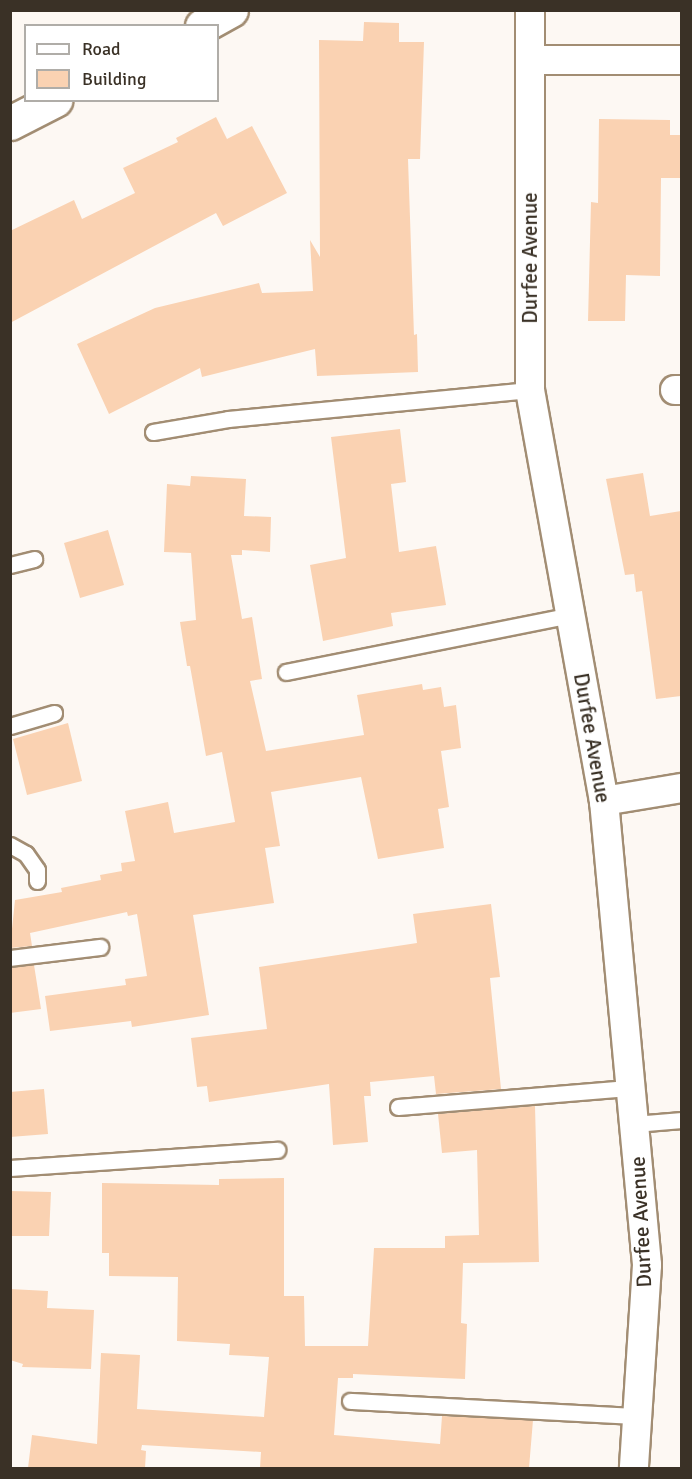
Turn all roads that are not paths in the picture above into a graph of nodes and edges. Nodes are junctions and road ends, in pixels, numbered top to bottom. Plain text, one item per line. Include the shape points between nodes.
1 (231, 10) edge
2 (530, 10) edge
3 (206, 24) edge
4 (530, 60) junction
5 (681, 60) edge
6 (50, 102) edge
7 (10, 123) edge
8 (530, 390) junction
9 (153, 432) dead end
10 (34, 559) dead end
11 (10, 565) edge
12 (571, 615) junction
13 (286, 672) dead end
14 (54, 713) dead end
15 (10, 726) edge
16 (681, 788) edge
17 (604, 801) junction
18 (10, 845) edge
19 (37, 881) dead end
20 (100, 947) dead end
21 (10, 958) edge
22 (631, 1088) junction
23 (398, 1107) dead end
24 (681, 1120) edge
25 (634, 1124) junction
26 (277, 1150) dead end
27 (10, 1168) edge
28 (350, 1401) dead end
29 (638, 1416) junction
30 (634, 1468) edge

1 - 3 main road
2 - 4 street, Durfee Avenue
4 - 5 street
4 - 8 street, Durfee Avenue
6 - 7 main road
8 - 9 lane via 228,419
8 - 12 street, Durfee Avenue
10 - 11 lane
12 - 13 lane
12 - 17 street, Durfee Avenue
14 - 15 lane
16 - 17 street
17 - 22 street, Durfee Avenue
18 - 19 lane via 26,854 37,870
20 - 21 lane
22 - 23 lane
22 - 25 street, Durfee Avenue
24 - 25 lane
25 - 29 street, Durfee Avenue via 647,1265
26 - 27 lane
28 - 29 lane
29 - 30 street, Durfee Avenue

